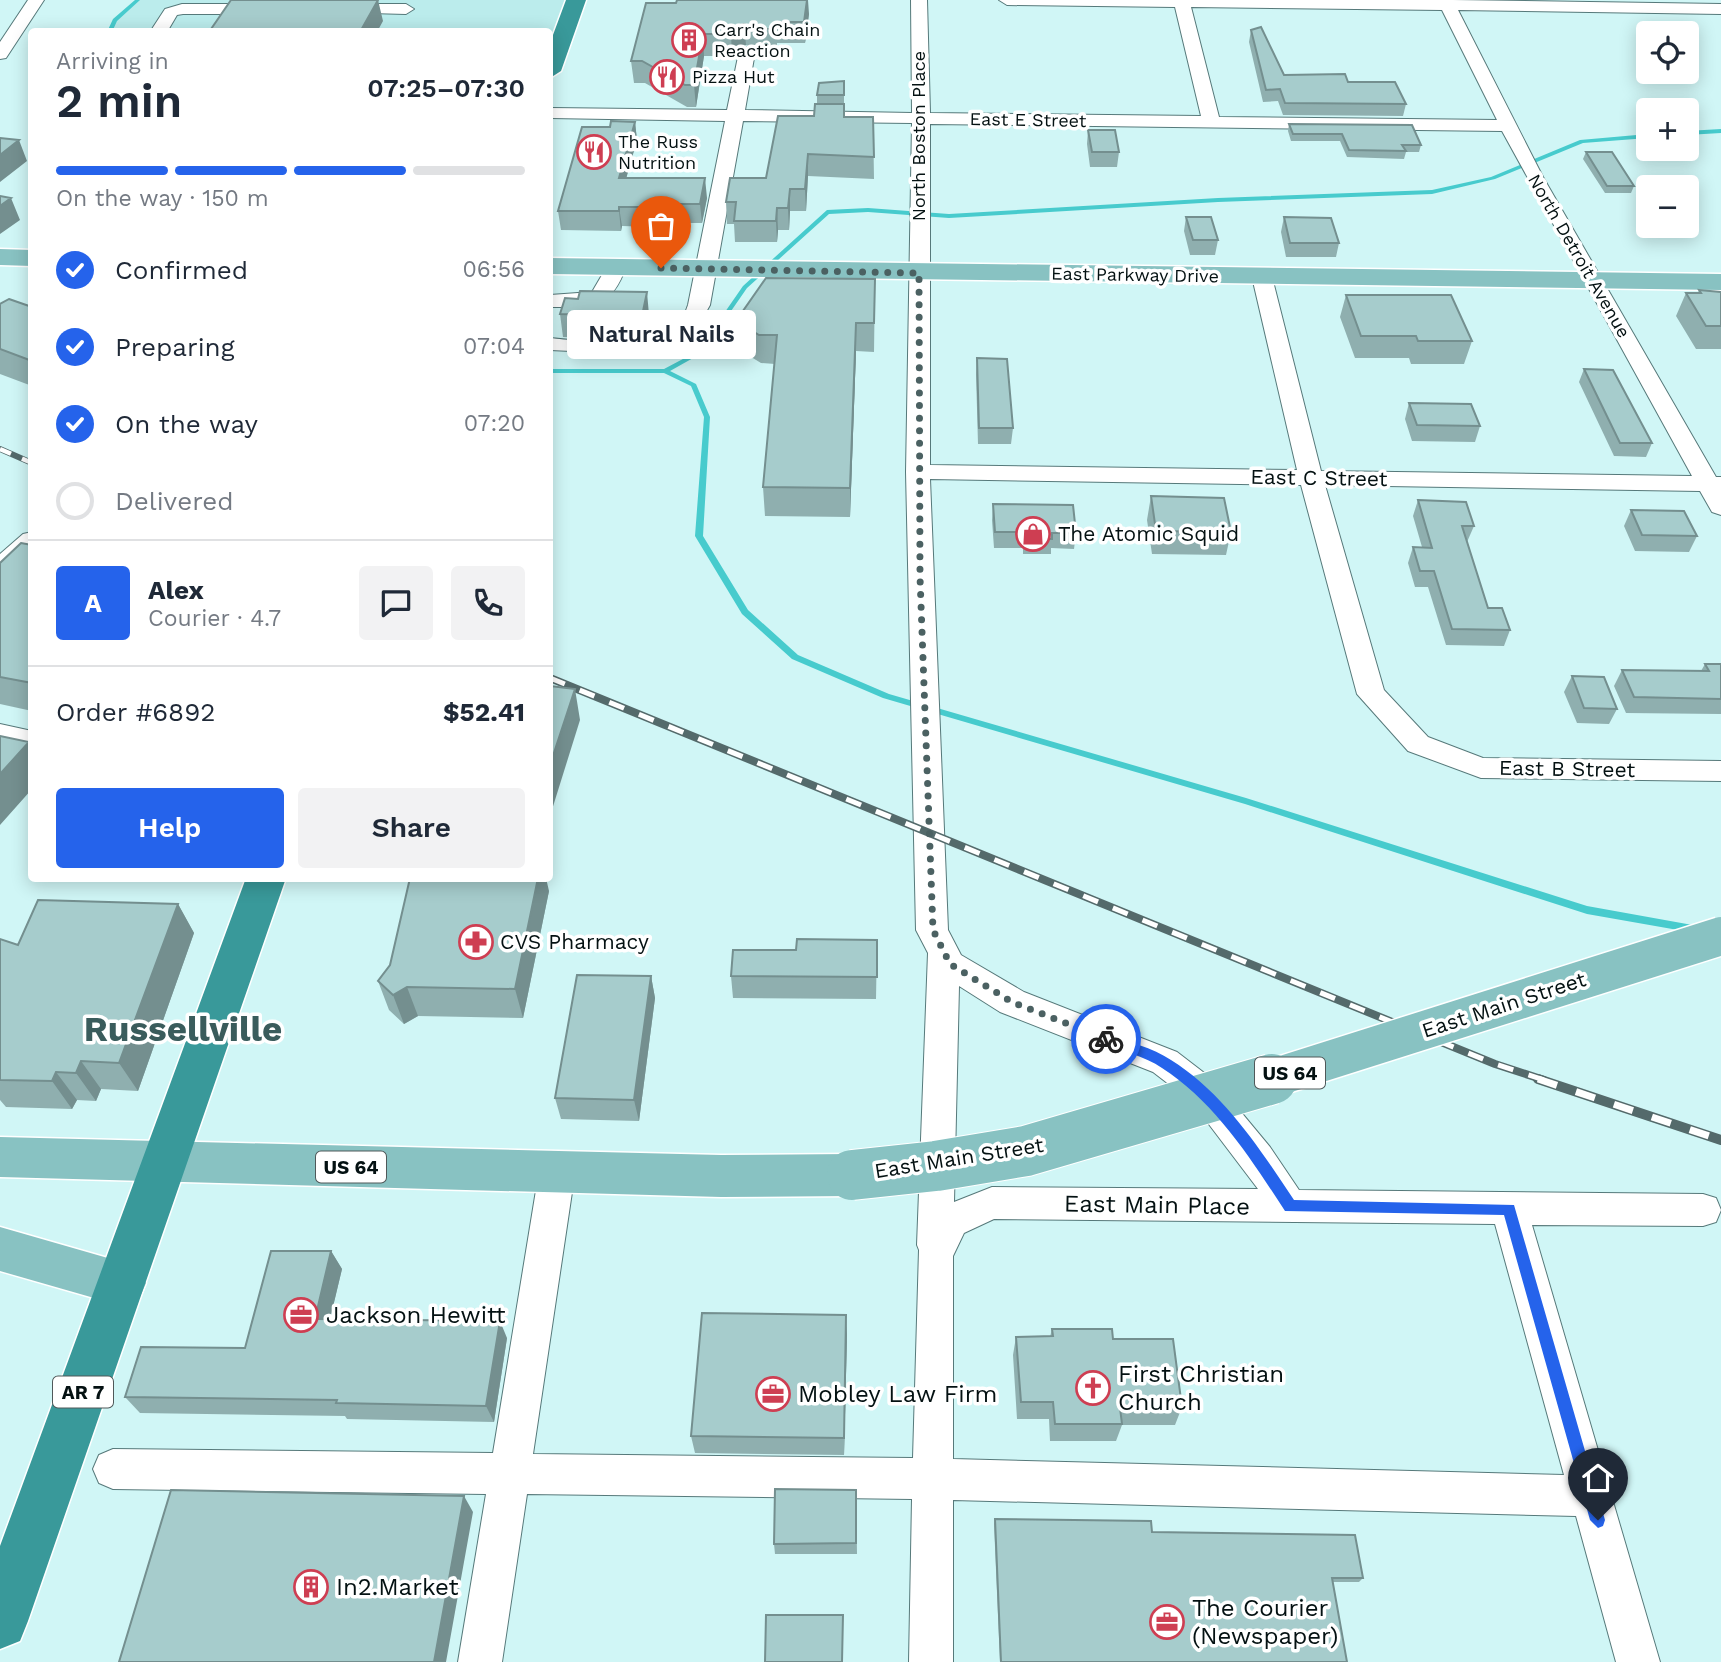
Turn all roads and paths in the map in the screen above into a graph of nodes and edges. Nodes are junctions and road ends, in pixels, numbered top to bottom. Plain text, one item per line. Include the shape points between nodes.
1 (36, 0) edge
2 (576, 0) edge
3 (919, 0) edge
4 (1007, 0) edge
5 (1181, 1) edge
6 (1447, 3) edge
7 (1716, 8) edge
8 (225, 9) junction
9 (281, 9) edge
10 (322, 9) edge
11 (406, 11) edge
12 (213, 24) edge
13 (161, 28) edge
14 (747, 52) dead end
15 (0, 54) edge
16 (553, 63) edge
17 (553, 113) edge
18 (737, 116) junction
19 (921, 118) junction
20 (1212, 123) junction
21 (1506, 126) junction
22 (0, 257) edge
23 (28, 258) edge
24 (553, 266) edge
25 (616, 267) junction
26 (706, 269) junction
27 (919, 273) junction
28 (1262, 277) junction
29 (1593, 281) junction
30 (1721, 282) edge
31 (553, 301) edge
32 (553, 344) edge
33 (918, 472) junction
34 (1311, 478) junction
35 (1715, 484) edge
36 (1721, 507) edge
37 (0, 535) edge
38 (28, 542) edge
39 (28, 544) edge
40 (0, 568) edge
41 (0, 734) edge
42 (28, 740) edge
43 (1721, 771) edge
44 (265, 882) edge
45 (1721, 936) edge
46 (944, 951) junction
47 (0, 1157) edge
48 (165, 1163) junction
49 (557, 1172) junction
50 (1290, 1207) junction
51 (1509, 1209) junction
52 (1703, 1210) dead end
53 (0, 1249) edge
54 (935, 1256) junction
55 (122, 1283) junction
56 (113, 1469) dead end
57 (510, 1474) junction
58 (933, 1479) junction
59 (1591, 1496) junction
60 (0, 1621) edge
61 (480, 1662) edge
62 (931, 1662) edge
63 (1638, 1662) edge

1 - 15 street
2 - 16 highway
3 - 19 street, North Boston Place
4 - 5 street
5 - 6 street
5 - 20 street
6 - 7 street
6 - 21 street, North Detroit Avenue
8 - 9 street
8 - 12 street
8 - 13 street via 171,12
10 - 11 street
14 - 18 street
17 - 18 street, East E Street
18 - 19 street, East E Street
18 - 26 street
19 - 20 street, East E Street
19 - 27 street, North Boston Place
20 - 21 street, East E Street
21 - 29 street, North Detroit Avenue
22 - 23 main road
24 - 25 main road, East Parkway Drive
25 - 26 main road, East Parkway Drive
25 - 31 street via 607,293 599,299
26 - 27 main road, East Parkway Drive
26 - 32 street via 699,304 677,340 621,348
27 - 28 main road, East Parkway Drive
27 - 33 street, North Boston Place
28 - 29 main road, East Parkway Drive
28 - 34 street
29 - 30 main road, East Parkway Drive
29 - 35 street, North Detroit Avenue
33 - 34 street, East C Street
33 - 46 street, North Boston Place via 933,930
34 - 35 street, East C Street
34 - 43 street, East B Street via 1371,694 1418,744 1481,768
35 - 36 street, North Detroit Avenue
37 - 38 street
39 - 40 street
41 - 42 street
44 - 48 highway, AR 7
45 - 49 main road, East Main Street / US 64, bridge via 1268,1080 1026,1151 852,1175
46 - 50 street via 950,964 1012,1002 1165,1062 1204,1092 1258,1157
46 - 54 street
47 - 48 main road, US 64
48 - 49 main road, East Main Street / US 64
48 - 55 highway, AR 7
49 - 57 street
50 - 51 street, East Main Place
50 - 54 street, East Main Place via 992,1203 951,1221
51 - 52 street, East Main Place
51 - 59 street
53 - 55 main road
54 - 58 street
55 - 60 highway, AR 7
56 - 57 street
57 - 58 street
57 - 61 street
58 - 59 street
58 - 62 street
59 - 63 street

